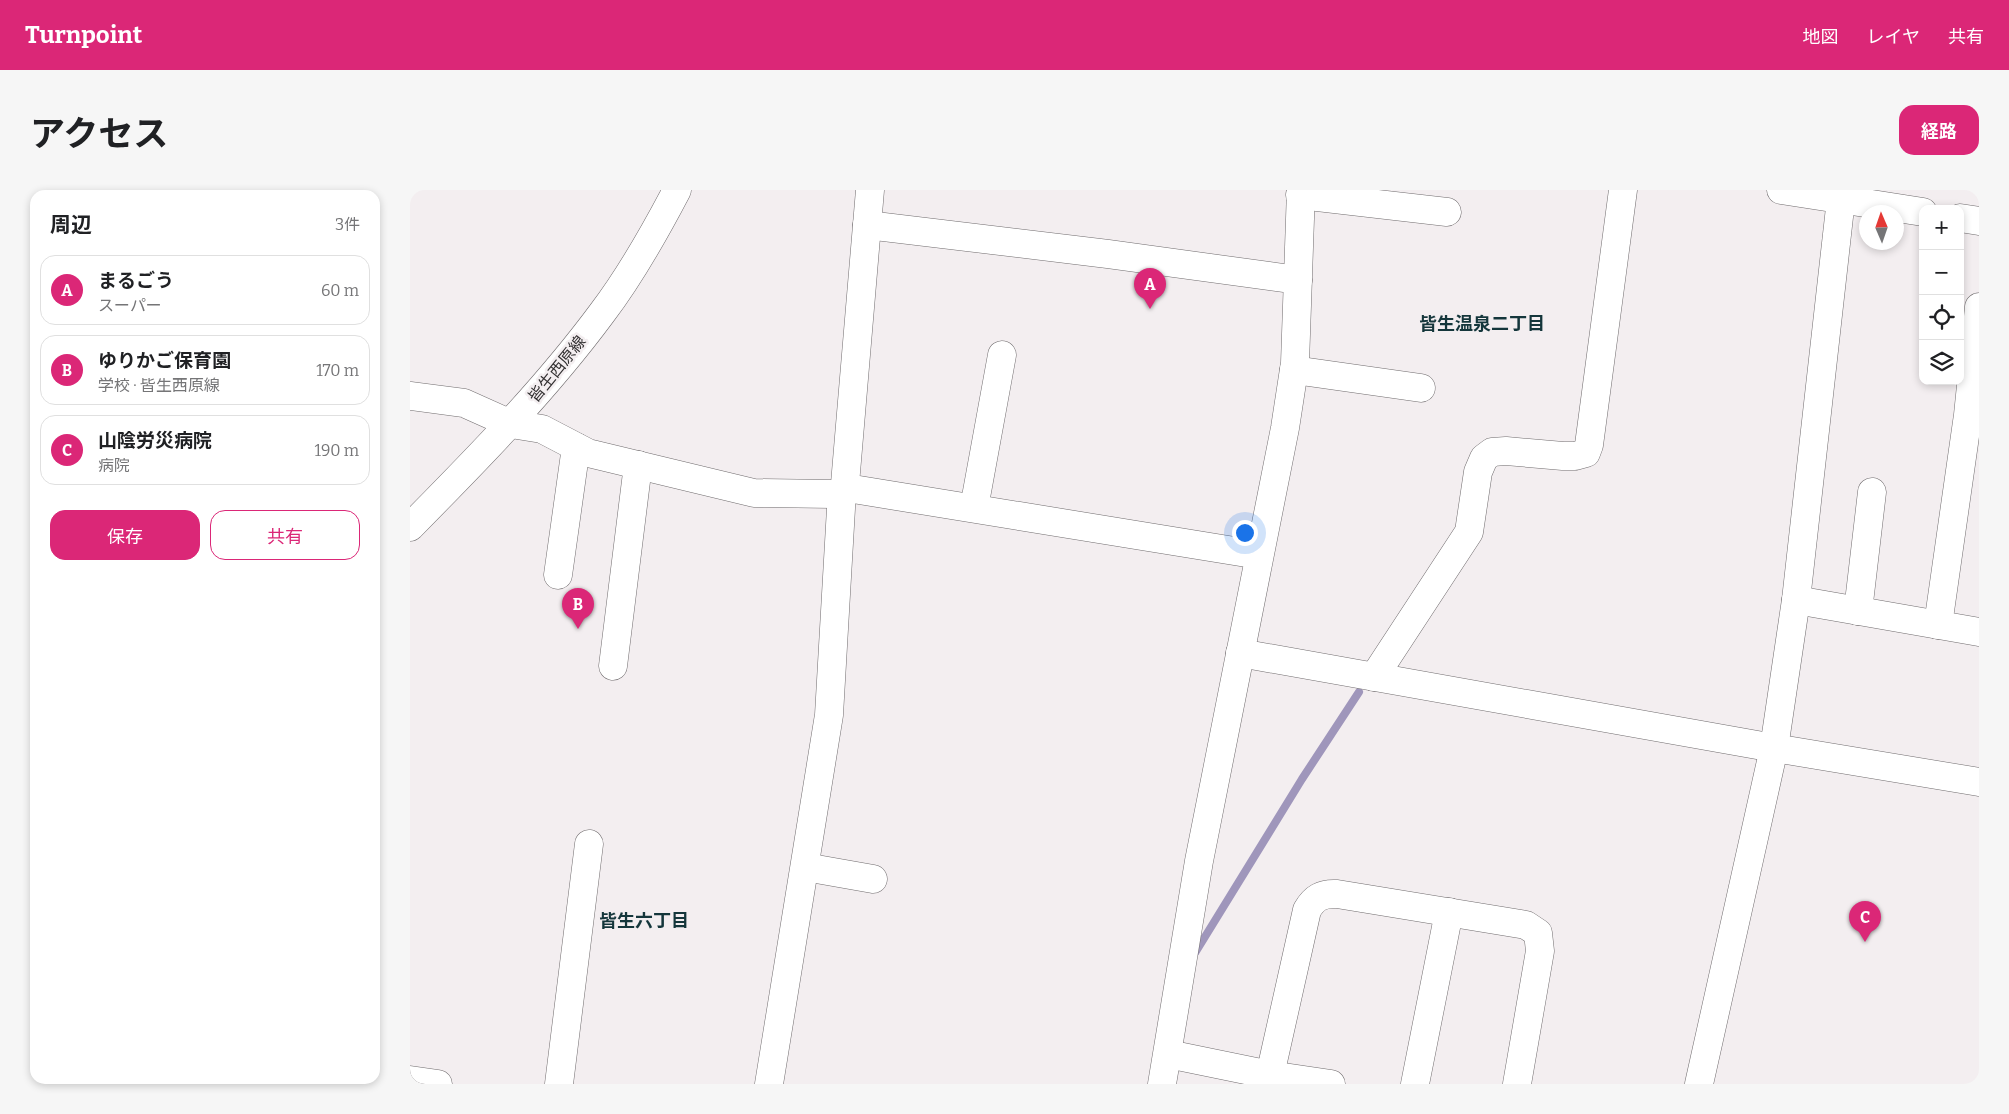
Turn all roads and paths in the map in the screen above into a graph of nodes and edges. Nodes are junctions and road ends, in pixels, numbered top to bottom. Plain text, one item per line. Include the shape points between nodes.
1 (677, 190) edge
2 (870, 190) edge
3 (1623, 190) edge
4 (1781, 190) edge
5 (1301, 192) edge
6 (1842, 194) edge
7 (1919, 211) edge
8 (1447, 212) dead end
9 (1964, 219) edge
10 (1979, 221) edge
11 (867, 225) junction
12 (1298, 280) junction
13 (1979, 307) edge
14 (1002, 355) dead end
15 (1294, 370) junction
16 (1421, 388) dead end
17 (410, 396) edge
18 (1974, 416) edge
19 (511, 424) junction
20 (576, 447) junction
21 (638, 465) junction
22 (848, 490) junction
23 (1872, 492) dead end
24 (974, 508) junction
25 (410, 527) edge
26 (1260, 555) junction
27 (558, 575) dead end
28 (1796, 600) junction
29 (1858, 611) junction
30 (1938, 625) junction
31 (1979, 632) edge
32 (1240, 654) junction
33 (612, 666) dead end
34 (1374, 677) junction
35 (1774, 748) junction
36 (1979, 782) edge
37 (589, 844) dead end
38 (805, 867) junction
39 (874, 879) dead end
40 (1449, 912) junction
41 (1168, 1054) junction
42 (1270, 1075) junction
43 (410, 1080) edge
44 (438, 1084) edge
45 (560, 1084) edge
46 (769, 1084) edge
47 (1162, 1084) edge
48 (1331, 1084) edge
49 (1415, 1084) edge
50 (1517, 1084) edge
51 (1700, 1084) edge

1 - 19 street, 皆生西原線 via 655,232 603,312
2 - 11 street
3 - 34 street via 1586,453 1563,456 1506,451 1492,452 1484,458 1478,472 1469,532
4 - 6 street
5 - 8 street
5 - 12 street
6 - 7 street
6 - 28 street
9 - 10 street
11 - 12 street
11 - 22 street via 845,476
12 - 15 street
13 - 18 street
14 - 24 street
15 - 16 street
15 - 26 street
17 - 19 street via 464,403
18 - 30 street
19 - 20 street via 542,429
19 - 25 street, 皆生西原線
20 - 21 street
20 - 27 street
21 - 22 street via 754,493 833,494
21 - 33 street
22 - 24 street
22 - 38 street via 829,715
23 - 29 street
24 - 26 street
26 - 32 street
28 - 29 street
28 - 35 street
29 - 30 street
30 - 31 street
32 - 34 street
32 - 41 street via 1199,861
34 - 35 street
35 - 36 street
35 - 51 street
37 - 45 street
38 - 39 street
38 - 46 street
40 - 42 street via 1336,894 1318,896 1307,910
40 - 49 street
40 - 50 street via 1526,925 1538,933 1540,951
41 - 42 street
41 - 47 street
42 - 48 street
43 - 44 street

